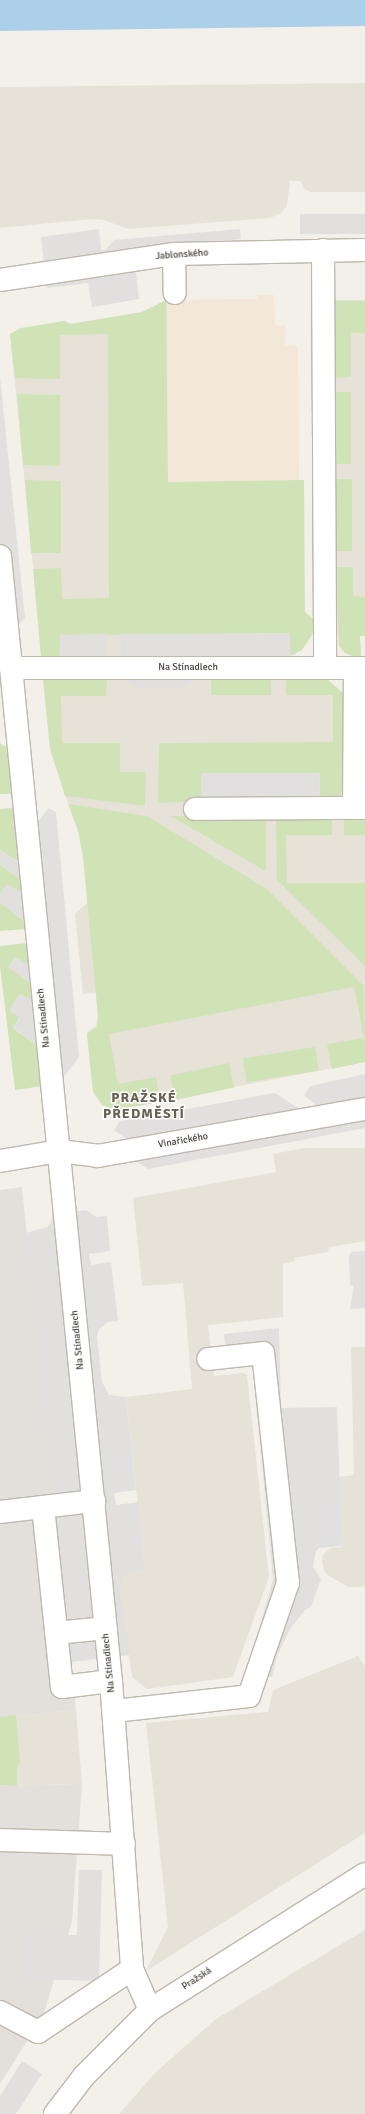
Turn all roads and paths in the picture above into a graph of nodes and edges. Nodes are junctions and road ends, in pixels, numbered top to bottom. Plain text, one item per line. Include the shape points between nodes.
1 (323, 250) junction
2 (365, 250) edge
3 (174, 254) junction
4 (0, 280) edge
5 (175, 293) dead end
6 (0, 556) edge
7 (11, 668) junction
8 (325, 668) junction
9 (360, 668) edge
10 (360, 808) edge
11 (195, 809) dead end
12 (365, 1109) edge
13 (59, 1151) junction
14 (0, 1161) edge
15 (208, 1359) dead end
16 (94, 1501) junction
17 (43, 1507) junction
18 (0, 1512) edge
19 (106, 1628) junction
20 (56, 1633) junction
21 (112, 1680) junction
22 (114, 1711) junction
23 (0, 1840) edge
24 (124, 1844) junction
25 (365, 1874) edge
26 (132, 1969) junction
27 (150, 2010) junction
28 (0, 2012) edge
29 (55, 2114) edge

1 - 2 street, Jablonského
1 - 3 street, Jablonského
1 - 8 street
3 - 4 street, Jablonského
3 - 5 street
6 - 7 street, Na Stínadlech
7 - 8 street, Na Stínadlech
7 - 13 street, Na Stínadlech
8 - 9 street, Na Stínadlech
9 - 10 street
10 - 11 street
12 - 13 street, Vinařického via 98,1156
13 - 14 street, Vinařického
13 - 16 street, Na Stínadlech
15 - 22 street via 263,1353 288,1583 249,1696
16 - 17 street
16 - 19 street, Na Stínadlech
17 - 18 street
17 - 20 street
19 - 20 street
19 - 21 street, Na Stínadlech
20 - 21 street via 62,1687
21 - 22 street, Na Stínadlech
22 - 24 street, Na Stínadlech
23 - 24 street
24 - 26 street, Na Stínadlech
25 - 27 street, Pražská
26 - 27 street, Na Stínadlech
26 - 28 street via 38,2032
27 - 29 street, Pražská via 84,2076

